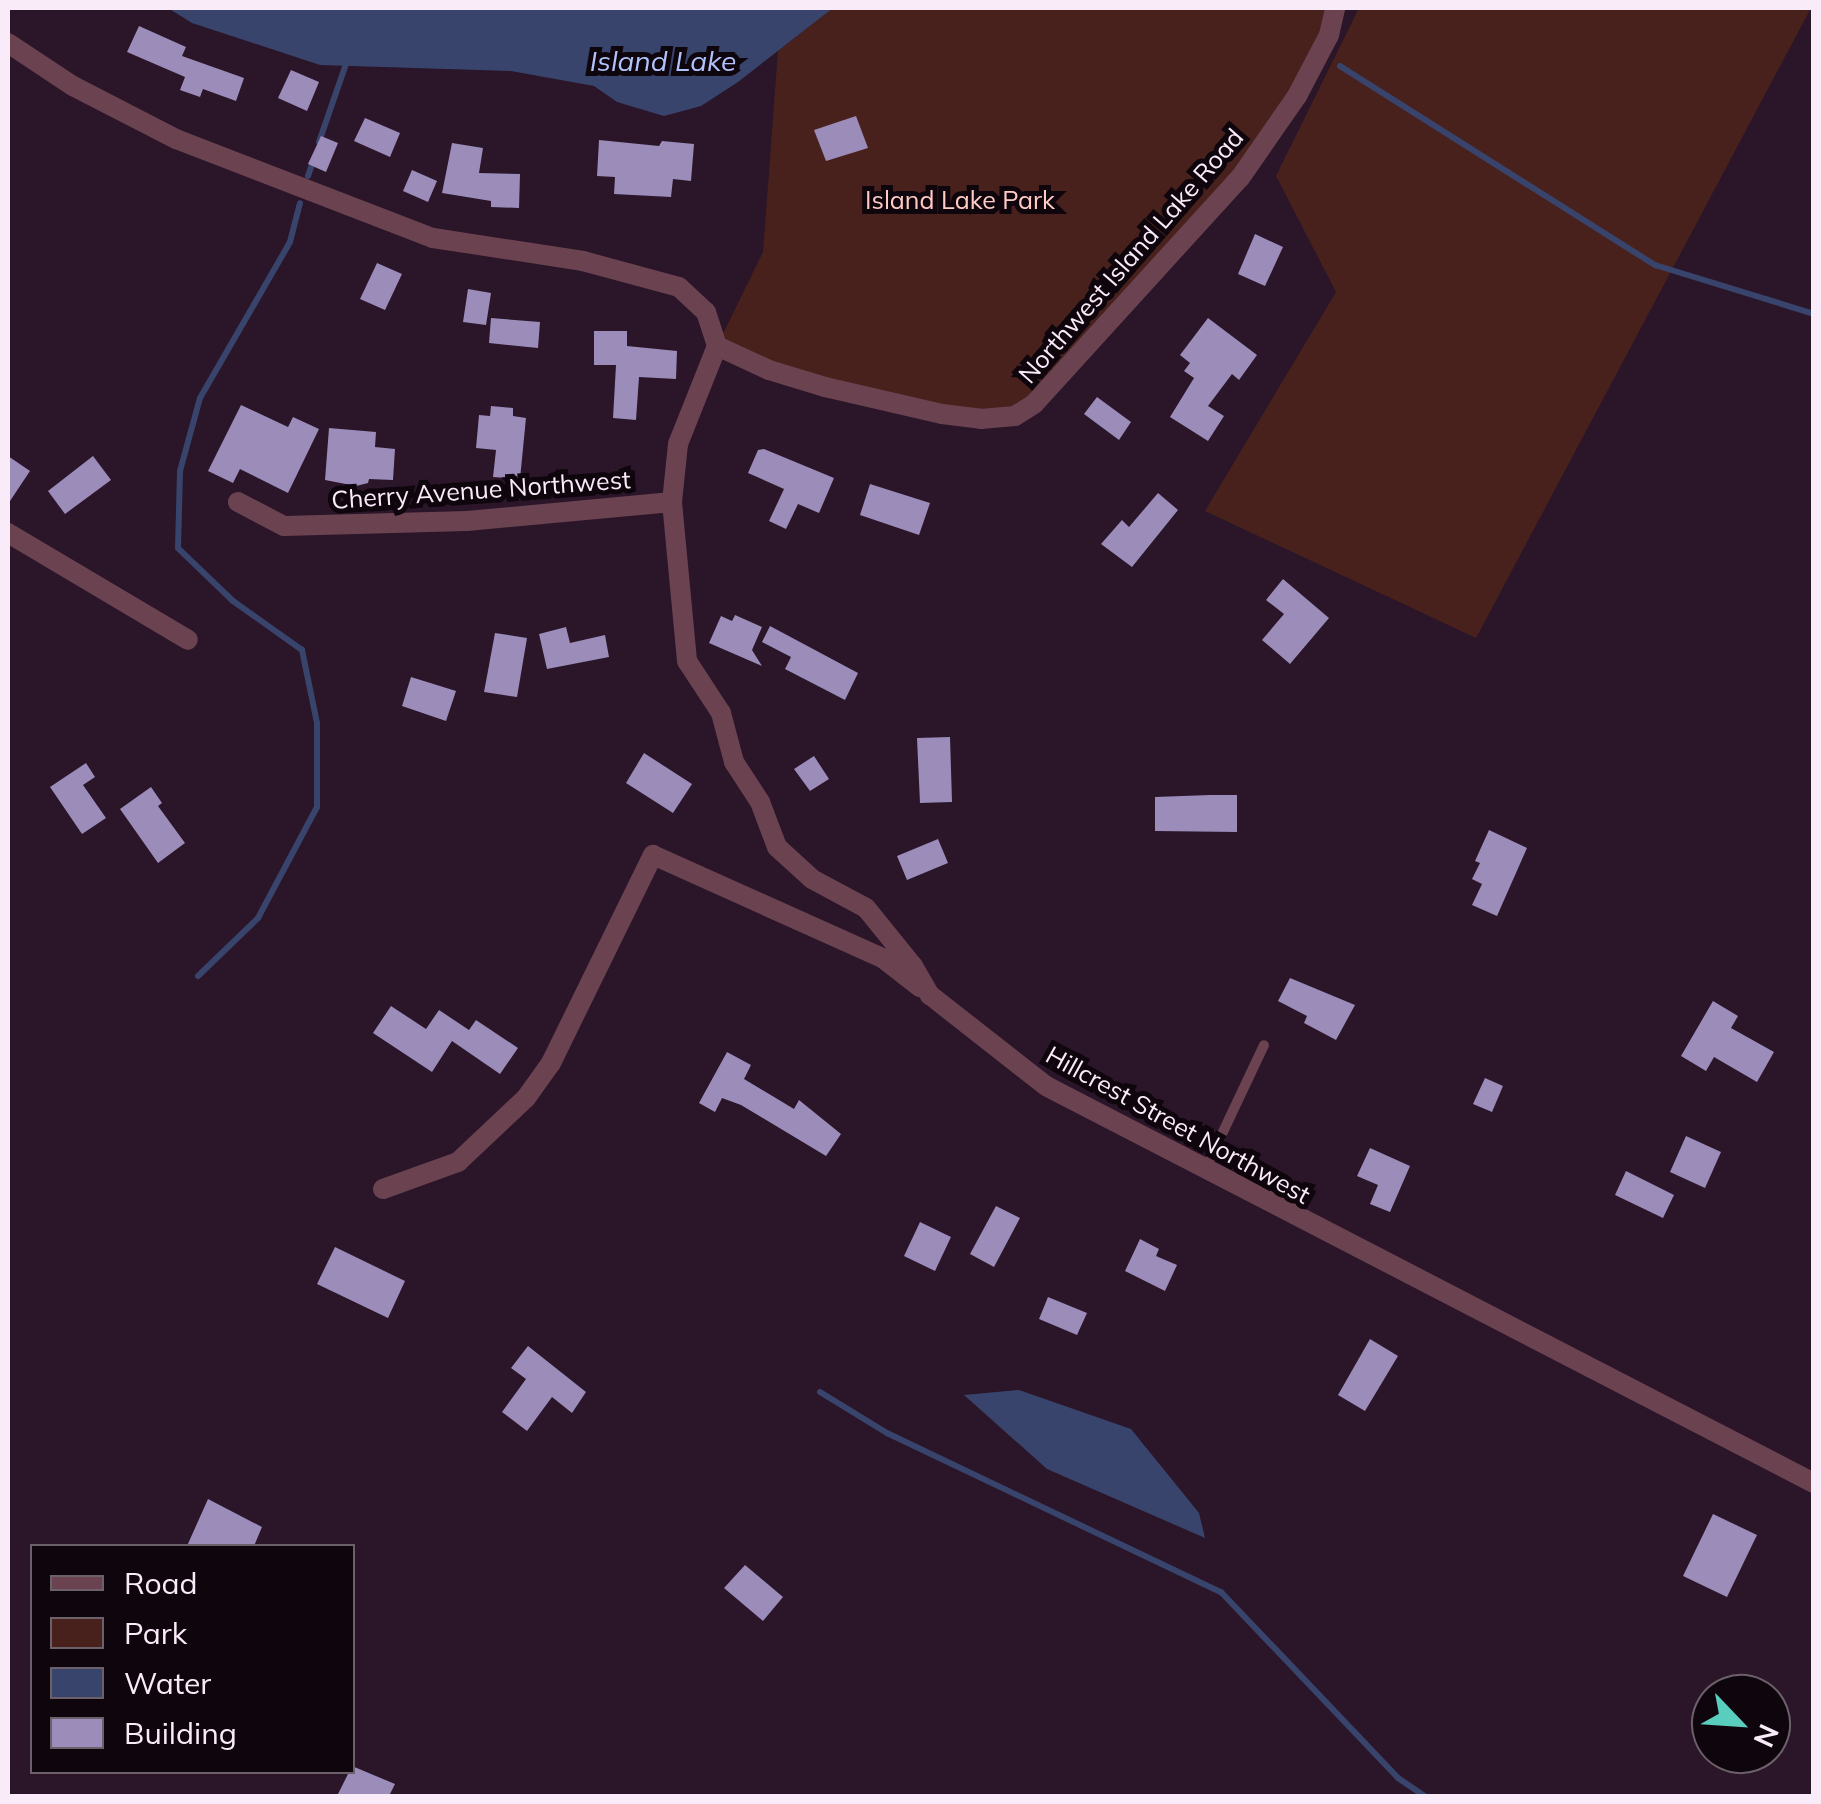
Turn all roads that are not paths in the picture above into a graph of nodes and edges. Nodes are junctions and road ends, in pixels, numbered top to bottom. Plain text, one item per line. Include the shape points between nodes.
1 (1335, 8) edge
2 (8, 43) edge
3 (717, 346) junction
4 (238, 502) dead end
5 (672, 502) junction
6 (8, 533) edge
7 (188, 640) dead end
8 (930, 995) junction
9 (1264, 1046) dead end
10 (1205, 1171) junction
11 (383, 1190) dead end
12 (1814, 1483) edge

1 - 3 street, Northwest Island Lake Road via 1297,96 1240,178 1034,404 1015,416 942,414 842,391 768,370
2 - 3 street via 73,86 176,139 433,238 583,261 679,286 706,312
3 - 5 street, Hillcrest Street Northwest via 678,444
4 - 5 street, Cherry Avenue Northwest via 284,526 467,522
5 - 8 street, Hillcrest Street Northwest via 688,660 721,712 734,762 760,802 777,847 812,878 866,908
6 - 7 street
8 - 10 street, Hillcrest Street Northwest via 1046,1086
8 - 11 street via 884,959 654,854 551,1064 526,1098 458,1162
9 - 10 lane
10 - 12 street, Hillcrest Street Northwest

